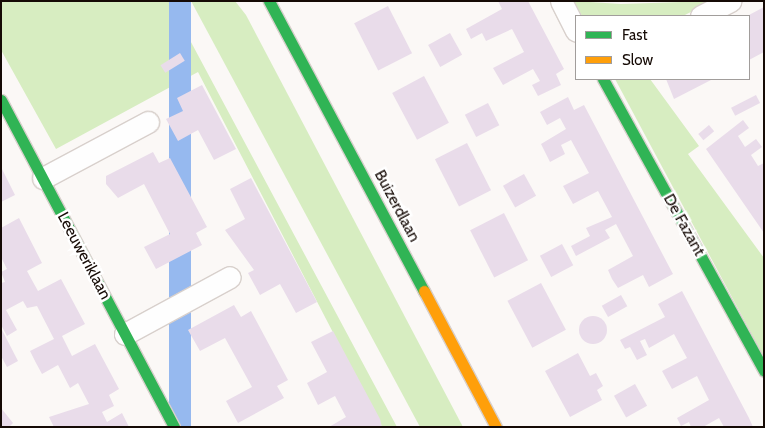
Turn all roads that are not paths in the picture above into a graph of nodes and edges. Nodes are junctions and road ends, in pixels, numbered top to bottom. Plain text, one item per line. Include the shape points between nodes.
1 (269, 1) edge
2 (560, 1) edge
3 (730, 1) edge
4 (703, 15) edge
5 (575, 28) edge
6 (604, 80) edge
7 (1, 100) edge
8 (148, 122) dead end
9 (43, 178) junction
10 (230, 277) dead end
11 (125, 334) junction
12 (764, 371) edge
13 (174, 427) edge
14 (496, 427) edge

1 - 14 street, Buizerdlaan
2 - 5 street
3 - 4 street
6 - 12 street, De Fazant
7 - 9 street, Leeuweriklaan
8 - 9 street
9 - 11 street, Leeuweriklaan
10 - 11 street
11 - 13 street, Leeuweriklaan

